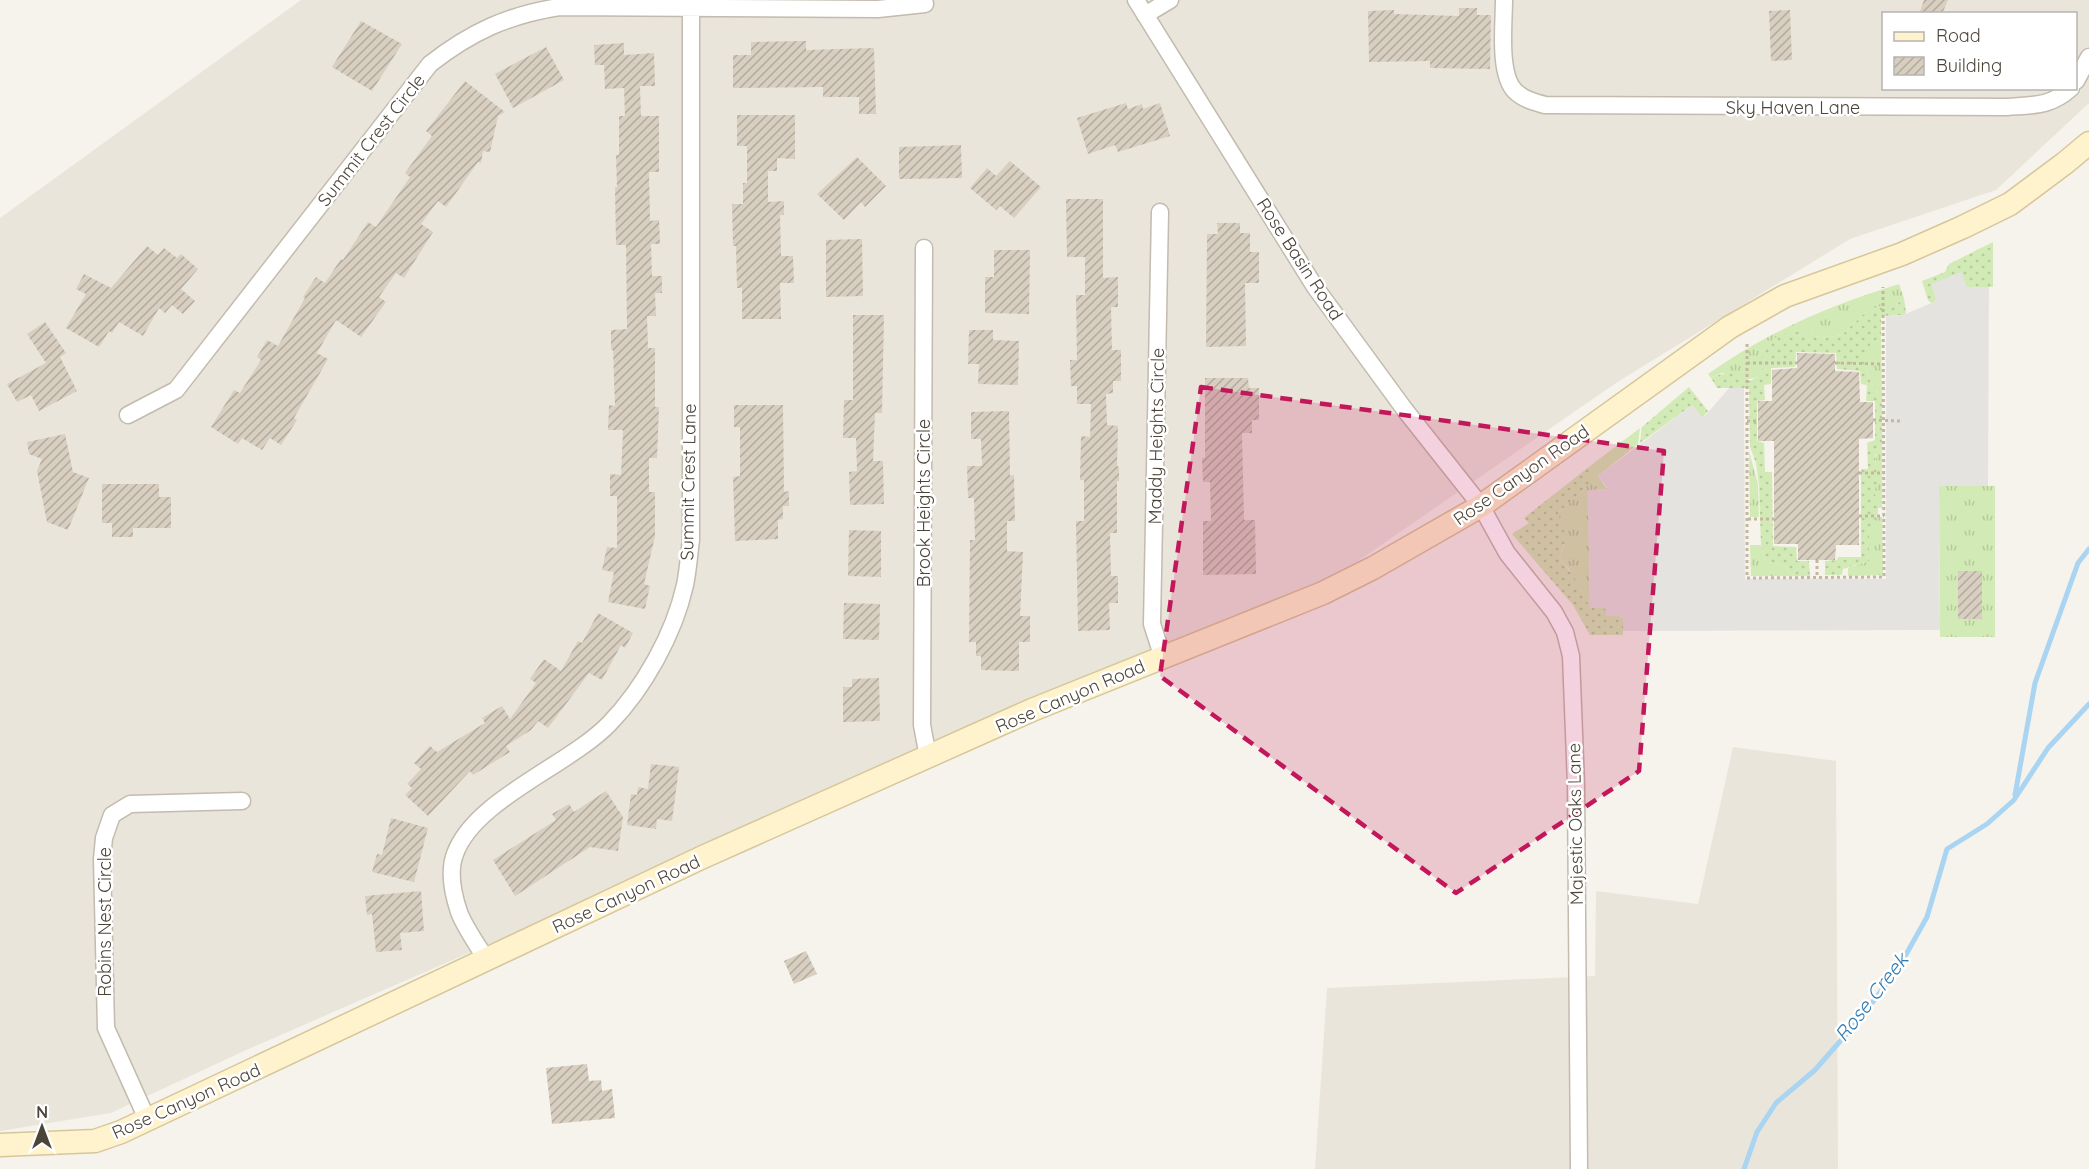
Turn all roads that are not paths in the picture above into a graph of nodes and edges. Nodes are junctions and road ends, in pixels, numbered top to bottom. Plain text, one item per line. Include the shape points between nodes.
1 (924, 0) edge
2 (1136, 0) edge
3 (1170, 0) edge
4 (1504, 0) edge
5 (691, 8) junction
6 (1145, 15) junction
7 (2089, 57) edge
8 (2077, 79) edge
9 (2069, 90) edge
10 (2089, 143) edge
11 (1160, 212) dead end
12 (924, 248) dead end
13 (128, 415) dead end
14 (1481, 506) junction
15 (1162, 658) junction
16 (927, 757) junction
17 (242, 801) dead end
18 (486, 959) junction
19 (147, 1119) junction
20 (0, 1145) edge
21 (1579, 1169) edge

1 - 5 street, Summit Crest Circle via 925,4 878,9
2 - 6 street, Rose Basin Road
3 - 6 street
4 - 9 street, Sky Haven Lane via 1508,78 1515,91 1545,105 2007,107 2058,100
5 - 13 street, Summit Crest Circle via 550,8 497,22 455,44 430,63 176,390
5 - 18 street, Summit Crest Lane via 691,540 685,585 673,622 648,674 609,724 573,754 489,809 467,831 454,855 451,884 459,914
6 - 14 street, Rose Basin Road via 1315,287
7 - 8 street
10 - 14 street, Rose Canyon Road via 2010,204 1902,254 1785,296 1730,327
11 - 15 street, Maddy Heights Circle via 1152,624
12 - 16 street, Brook Heights Circle via 922,725
14 - 15 street, Rose Canyon Road via 1323,593
14 - 21 street, Majestic Oaks Lane via 1508,553 1554,612 1565,632 1571,656
15 - 16 street, Rose Canyon Road
16 - 18 street, Rose Canyon Road
17 - 19 street, Robins Nest Circle via 130,804 112,815 106,831 102,859 106,1028
18 - 19 street, Rose Canyon Road
19 - 20 street, Rose Canyon Road via 95,1141

